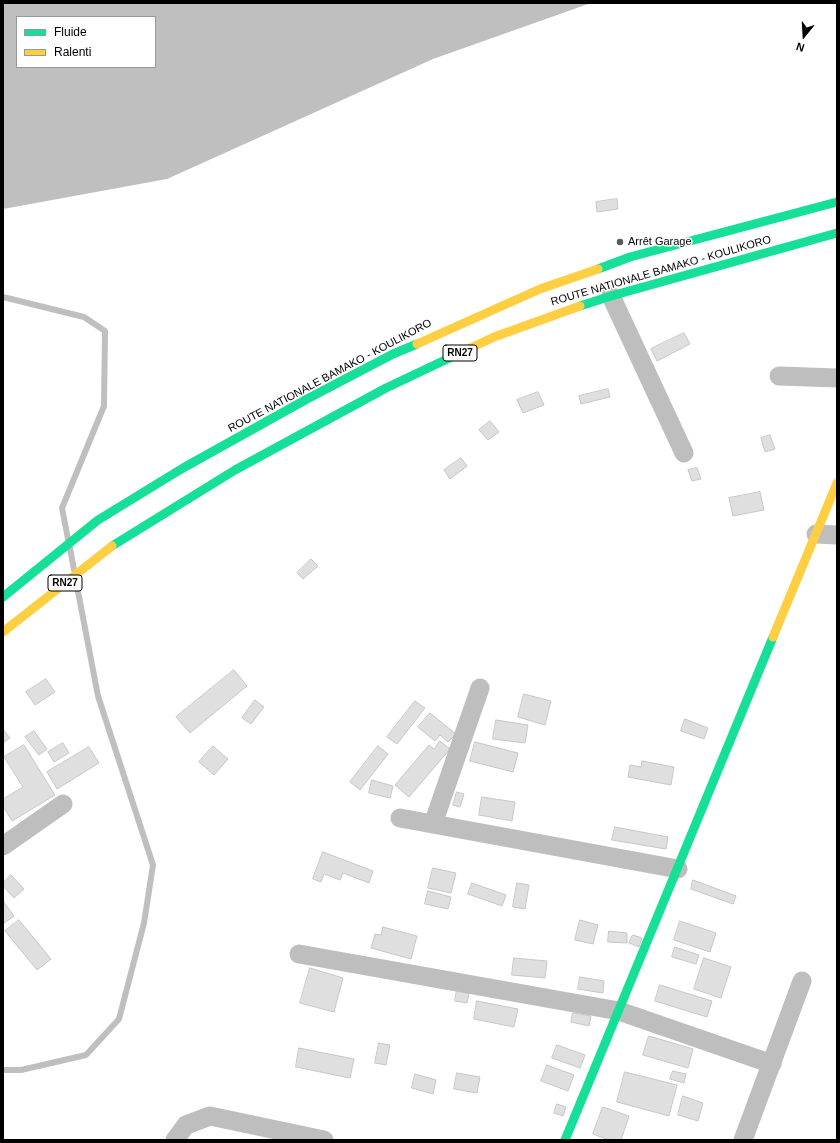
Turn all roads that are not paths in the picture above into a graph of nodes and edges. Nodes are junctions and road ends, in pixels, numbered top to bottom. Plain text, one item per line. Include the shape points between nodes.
1 (837, 202) edge
2 (837, 233) edge
3 (611, 296) junction
4 (779, 376) dead end
5 (837, 378) edge
6 (684, 453) dead end
7 (837, 483) edge
8 (816, 534) junction
9 (837, 535) edge
10 (3, 597) edge
11 (3, 632) edge
12 (480, 688) dead end
13 (63, 804) dead end
14 (400, 818) dead end
15 (433, 824) junction
16 (3, 846) edge
17 (678, 869) junction
18 (299, 954) dead end
19 (802, 981) dead end
20 (619, 1011) junction
21 (772, 1064) junction
22 (175, 1140) edge
23 (324, 1140) edge
24 (566, 1140) edge
25 (743, 1140) edge

1 - 10 main road, ROUTE NATIONALE BAMAKO - KOULIKORO / RN27 via 630,257 540,289 440,332 307,399 183,468 98,520
2 - 3 main road, ROUTE NATIONALE BAMAKO - KOULIKORO / RN27
3 - 6 street
3 - 11 main road, ROUTE NATIONALE BAMAKO - KOULIKORO / RN27 via 494,337 386,388 235,470 114,545
4 - 5 street
7 - 8 main road
8 - 9 street
8 - 17 main road
12 - 15 street
13 - 16 street
14 - 15 street
15 - 17 street
17 - 20 main road
18 - 20 street
19 - 21 street
20 - 21 street
20 - 24 main road
21 - 25 street
22 - 23 street via 186,1125 210,1116

